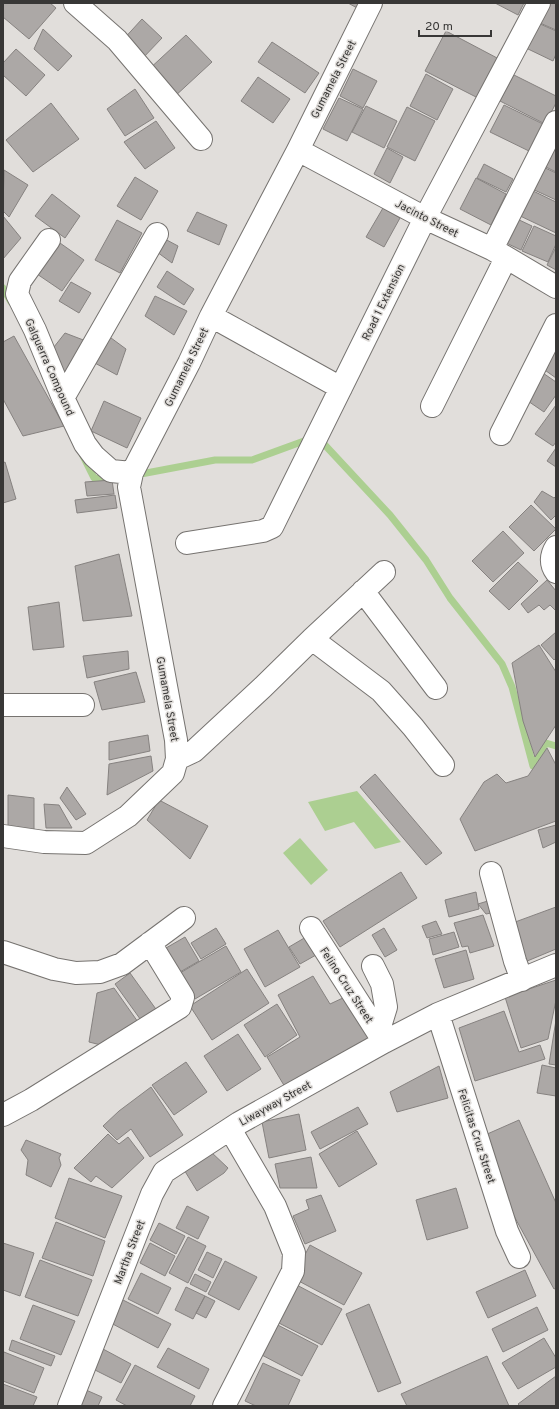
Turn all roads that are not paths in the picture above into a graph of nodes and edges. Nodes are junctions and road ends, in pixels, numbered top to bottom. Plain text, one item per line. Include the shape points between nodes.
1 (75, 3) edge
2 (371, 3) edge
3 (539, 3) edge
4 (556, 122) edge
5 (201, 139) dead end
6 (298, 150) junction
7 (425, 218) junction
8 (157, 234) dead end
9 (49, 240) dead end
10 (499, 254) junction
11 (556, 287) edge
12 (211, 316) junction
13 (556, 325) edge
14 (341, 388) junction
15 (63, 398) junction
16 (432, 406) dead end
17 (501, 434) dead end
18 (132, 473) junction
19 (187, 542) dead end
20 (556, 547) edge
21 (384, 572) dead end
22 (556, 572) edge
23 (363, 591) junction
24 (312, 639) junction
25 (436, 688) dead end
26 (3, 705) edge
27 (83, 705) dead end
28 (177, 759) junction
29 (443, 765) dead end
30 (3, 836) edge
31 (491, 873) dead end
32 (184, 918) dead end
33 (311, 928) dead end
34 (150, 943) junction
35 (3, 952) edge
36 (556, 965) edge
37 (373, 966) dead end
38 (522, 980) junction
39 (438, 1014) junction
40 (381, 1038) junction
41 (3, 1115) edge
42 (230, 1129) junction
43 (519, 1257) dead end
44 (69, 1406) edge
45 (224, 1406) edge

1 - 5 street via 117,40
2 - 6 street, Gumamela Street
3 - 7 street, Road 1 Extension
4 - 10 street
6 - 7 street, Jacinto Street
6 - 12 street, Gumamela Street
7 - 10 street, Jacinto Street
7 - 14 street, Road 1 Extension
8 - 15 street
9 - 15 street, Galguerra Compound via 20,281 17,294
10 - 11 street, Jacinto Street
10 - 16 street
12 - 14 street
12 - 18 street, Gumamela Street
13 - 17 street
14 - 19 street, Road 1 Extension via 272,527 263,531
15 - 18 street, Galguerra Compound via 85,444 94,456 111,471
18 - 28 street, Gumamela Street via 129,487 176,740
20 - 22 street via 552,560
21 - 23 street
23 - 24 street
23 - 25 street
24 - 28 street via 194,751
24 - 29 street via 381,691
26 - 27 street
28 - 30 street via 173,774 128,816 86,842 44,842
31 - 38 street
32 - 34 street
33 - 40 street, Felino Cruz Street
34 - 35 street via 122,964 100,972 76,973 54,969
34 - 41 street via 183,997 180,1007
36 - 38 street, Liwayway Street
37 - 40 street via 382,984 386,1007
38 - 39 street, Liwayway Street
39 - 40 street, Liwayway Street
39 - 43 street, Felicitas Cruz Street via 507,1231
40 - 42 street, Liwayway Street
42 - 44 street, Martha Street via 164,1172 152,1194
42 - 45 street, Liwayway Street via 275,1206 294,1252 293,1271

